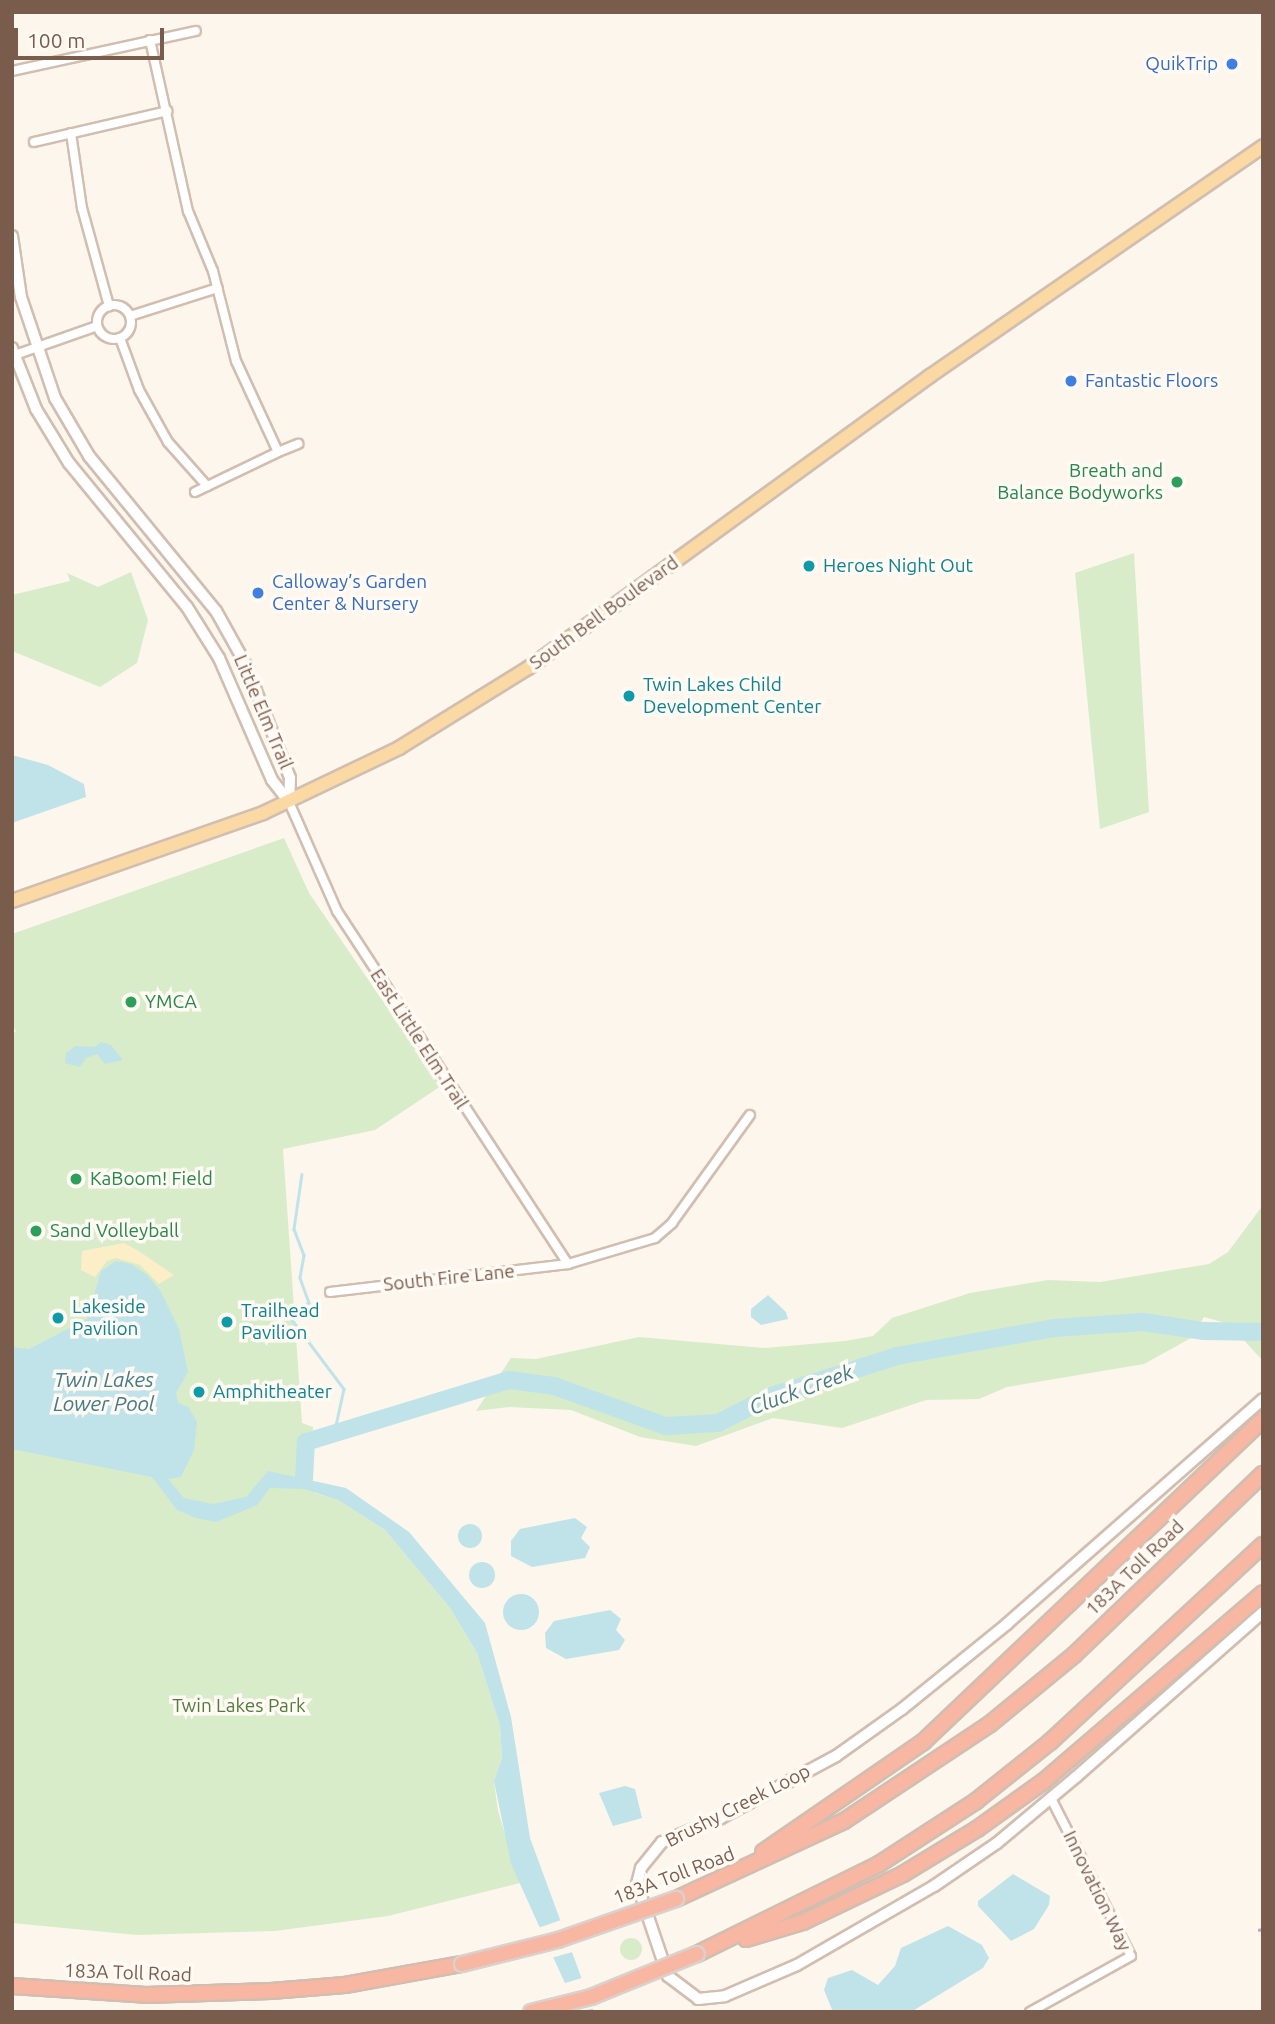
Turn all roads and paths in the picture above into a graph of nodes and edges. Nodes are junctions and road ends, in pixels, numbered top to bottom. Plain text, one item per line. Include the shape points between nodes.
1 (196, 31) dead end
2 (150, 40) junction
3 (12, 71) edge
4 (167, 111) junction
5 (71, 133) junction
6 (34, 142) dead end
7 (1263, 146) edge
8 (12, 236) edge
9 (218, 288) junction
10 (109, 306) junction
11 (130, 316) junction
12 (97, 326) junction
13 (120, 338) junction
14 (35, 349) junction
15 (13, 353) edge
16 (298, 444) dead end
17 (278, 452) junction
18 (207, 486) junction
19 (195, 492) dead end
20 (289, 802) junction
21 (12, 901) edge
22 (750, 1115) dead end
23 (568, 1264) junction
24 (330, 1292) dead end
25 (1263, 1399) edge
26 (1263, 1419) edge
27 (1263, 1474) edge
28 (1263, 1545) edge
29 (1263, 1593) edge
30 (1263, 1612) edge
31 (1051, 1798) junction
32 (709, 1888) junction
33 (704, 1952) junction
34 (12, 1986) edge
35 (531, 2012) edge
36 (1030, 2012) edge

1 - 2 street
2 - 3 street
2 - 4 street
4 - 5 street
4 - 9 street via 188,211
5 - 6 street
5 - 10 street via 82,208
7 - 20 main road, South Bell Boulevard via 930,376 528,668 399,748
8 - 14 street, Little Elm Trail
9 - 11 street
9 - 17 street via 236,361
10 - 11 street via 123,308
10 - 12 street via 98,316
11 - 13 street via 130,327
12 - 13 street via 103,336
12 - 14 street
13 - 18 street via 139,390 168,442
14 - 15 street
14 - 20 street, Little Elm Trail via 55,398 89,456 216,611 246,665 290,778
15 - 20 street, Little Elm Trail via 36,409 69,463 187,607 219,658 272,780
16 - 17 street
17 - 18 street
18 - 19 street
20 - 21 main road, South Bell Boulevard
20 - 23 street, East Little Elm Trail via 337,911
22 - 23 street, South Fire Lane via 672,1223 655,1238
23 - 24 street, South Fire Lane
25 - 31 main road, Brushy Creek Loop via 1007,1625 902,1709 836,1756 721,1818 662,1842 641,1868 640,1900 674,1985 698,1999 726,1996 797,1965 934,1886
26 - 32 highway via 923,1742
27 - 32 highway, 183A Toll Road via 1074,1655 990,1724 844,1821
28 - 33 highway via 1050,1742 976,1801 879,1864
29 - 33 highway via 1044,1781 977,1829 903,1874 803,1922
30 - 31 main road, Brushy Creek Loop
31 - 36 street, Innovation Way via 1131,1956
32 - 34 highway, 183A Toll Road, bridge via 558,1940 462,1964 345,1984 146,1994
33 - 35 highway, bridge via 591,1997

